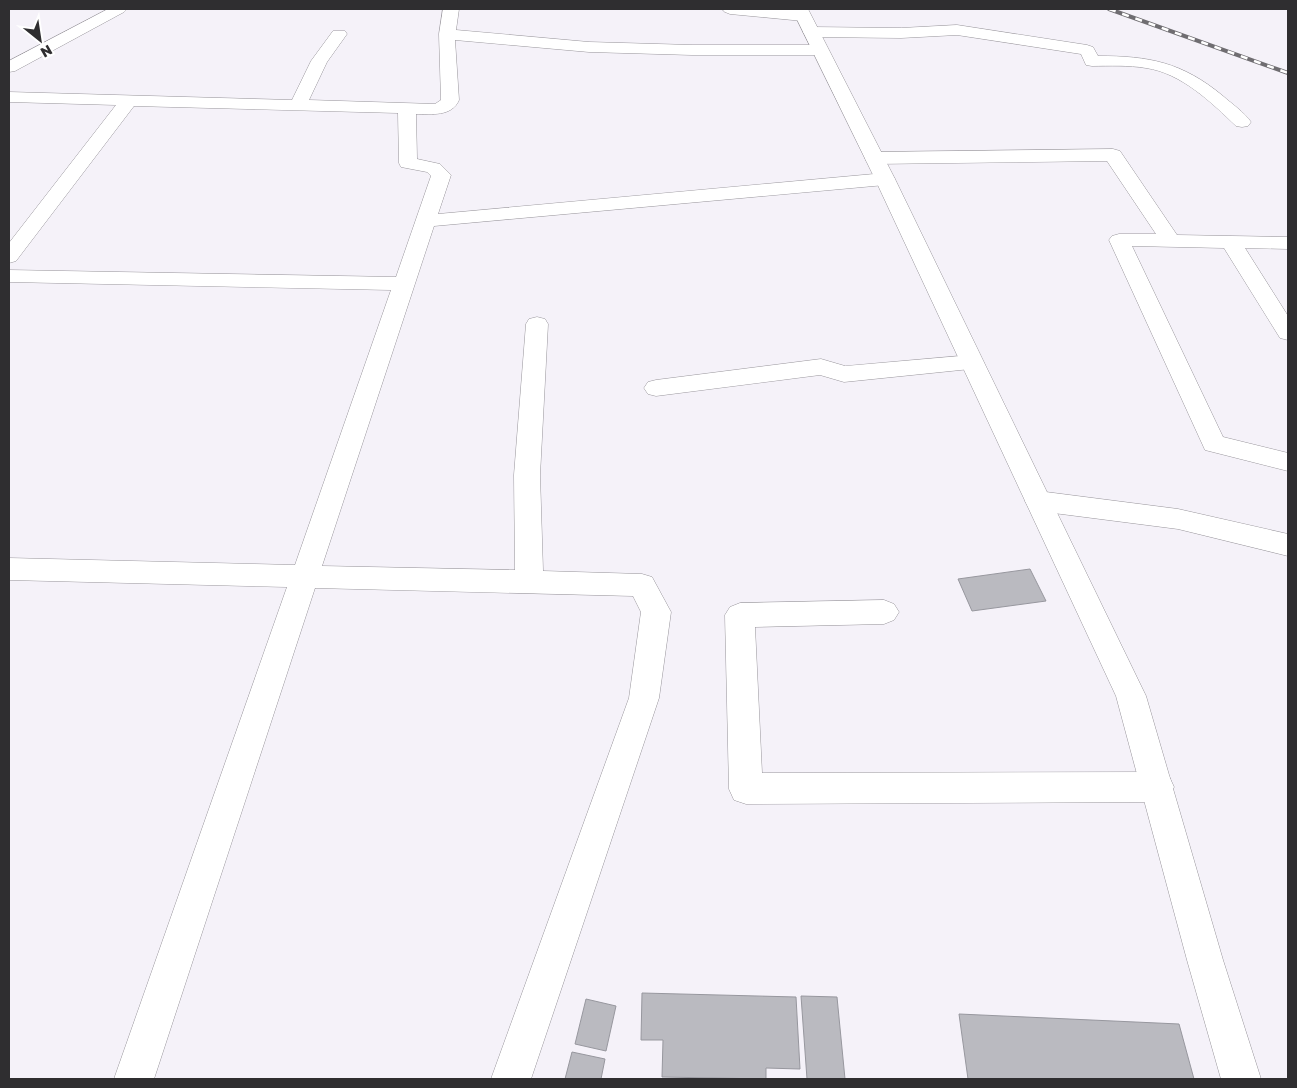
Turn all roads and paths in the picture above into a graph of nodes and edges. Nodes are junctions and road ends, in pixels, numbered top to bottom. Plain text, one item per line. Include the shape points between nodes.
1 (119, 9) edge
2 (451, 9) edge
3 (730, 9) edge
4 (808, 27) edge
5 (339, 34) dead end
6 (447, 34) junction
7 (9, 67) edge
8 (9, 97) edge
9 (129, 100) junction
10 (298, 105) junction
11 (406, 108) junction
12 (1242, 122) dead end
13 (880, 169) junction
14 (426, 221) junction
15 (1170, 240) junction
16 (1230, 241) junction
17 (1288, 243) edge
18 (9, 256) edge
19 (9, 276) edge
20 (404, 284) junction
21 (537, 324) dead end
22 (1288, 333) edge
23 (972, 363) junction
24 (656, 388) dead end
25 (1288, 462) edge
26 (1038, 501) junction
27 (1288, 545) edge
28 (9, 570) edge
29 (305, 577) junction
30 (529, 583) junction
31 (884, 612) dead end
32 (1157, 787) junction
33 (134, 1079) edge
34 (511, 1079) edge
35 (1242, 1079) edge

1 - 7 street
2 - 6 street
3 - 4 street
4 - 6 street via 692,50 589,47
4 - 12 street via 900,33 957,30 1088,50 1092,60 1148,64 1179,74 1207,90
4 - 13 street
5 - 10 street via 319,61
6 - 11 street via 448,105 436,109
8 - 9 street
9 - 10 street
9 - 18 street
10 - 11 street
11 - 14 street via 408,163 433,168 441,175
13 - 14 street
13 - 15 street via 1113,155
13 - 23 street
14 - 20 street
15 - 16 street
15 - 25 street via 1119,240 1214,444
16 - 17 street
16 - 22 street
19 - 20 street
20 - 29 street
21 - 30 street via 527,475
23 - 24 street via 844,374 821,367
23 - 26 street
26 - 27 street via 1178,519
26 - 32 street via 1131,696
28 - 29 street
29 - 30 street
29 - 33 street
30 - 34 street via 642,585 656,612 644,698
31 - 32 street via 740,615 746,789
32 - 35 street

